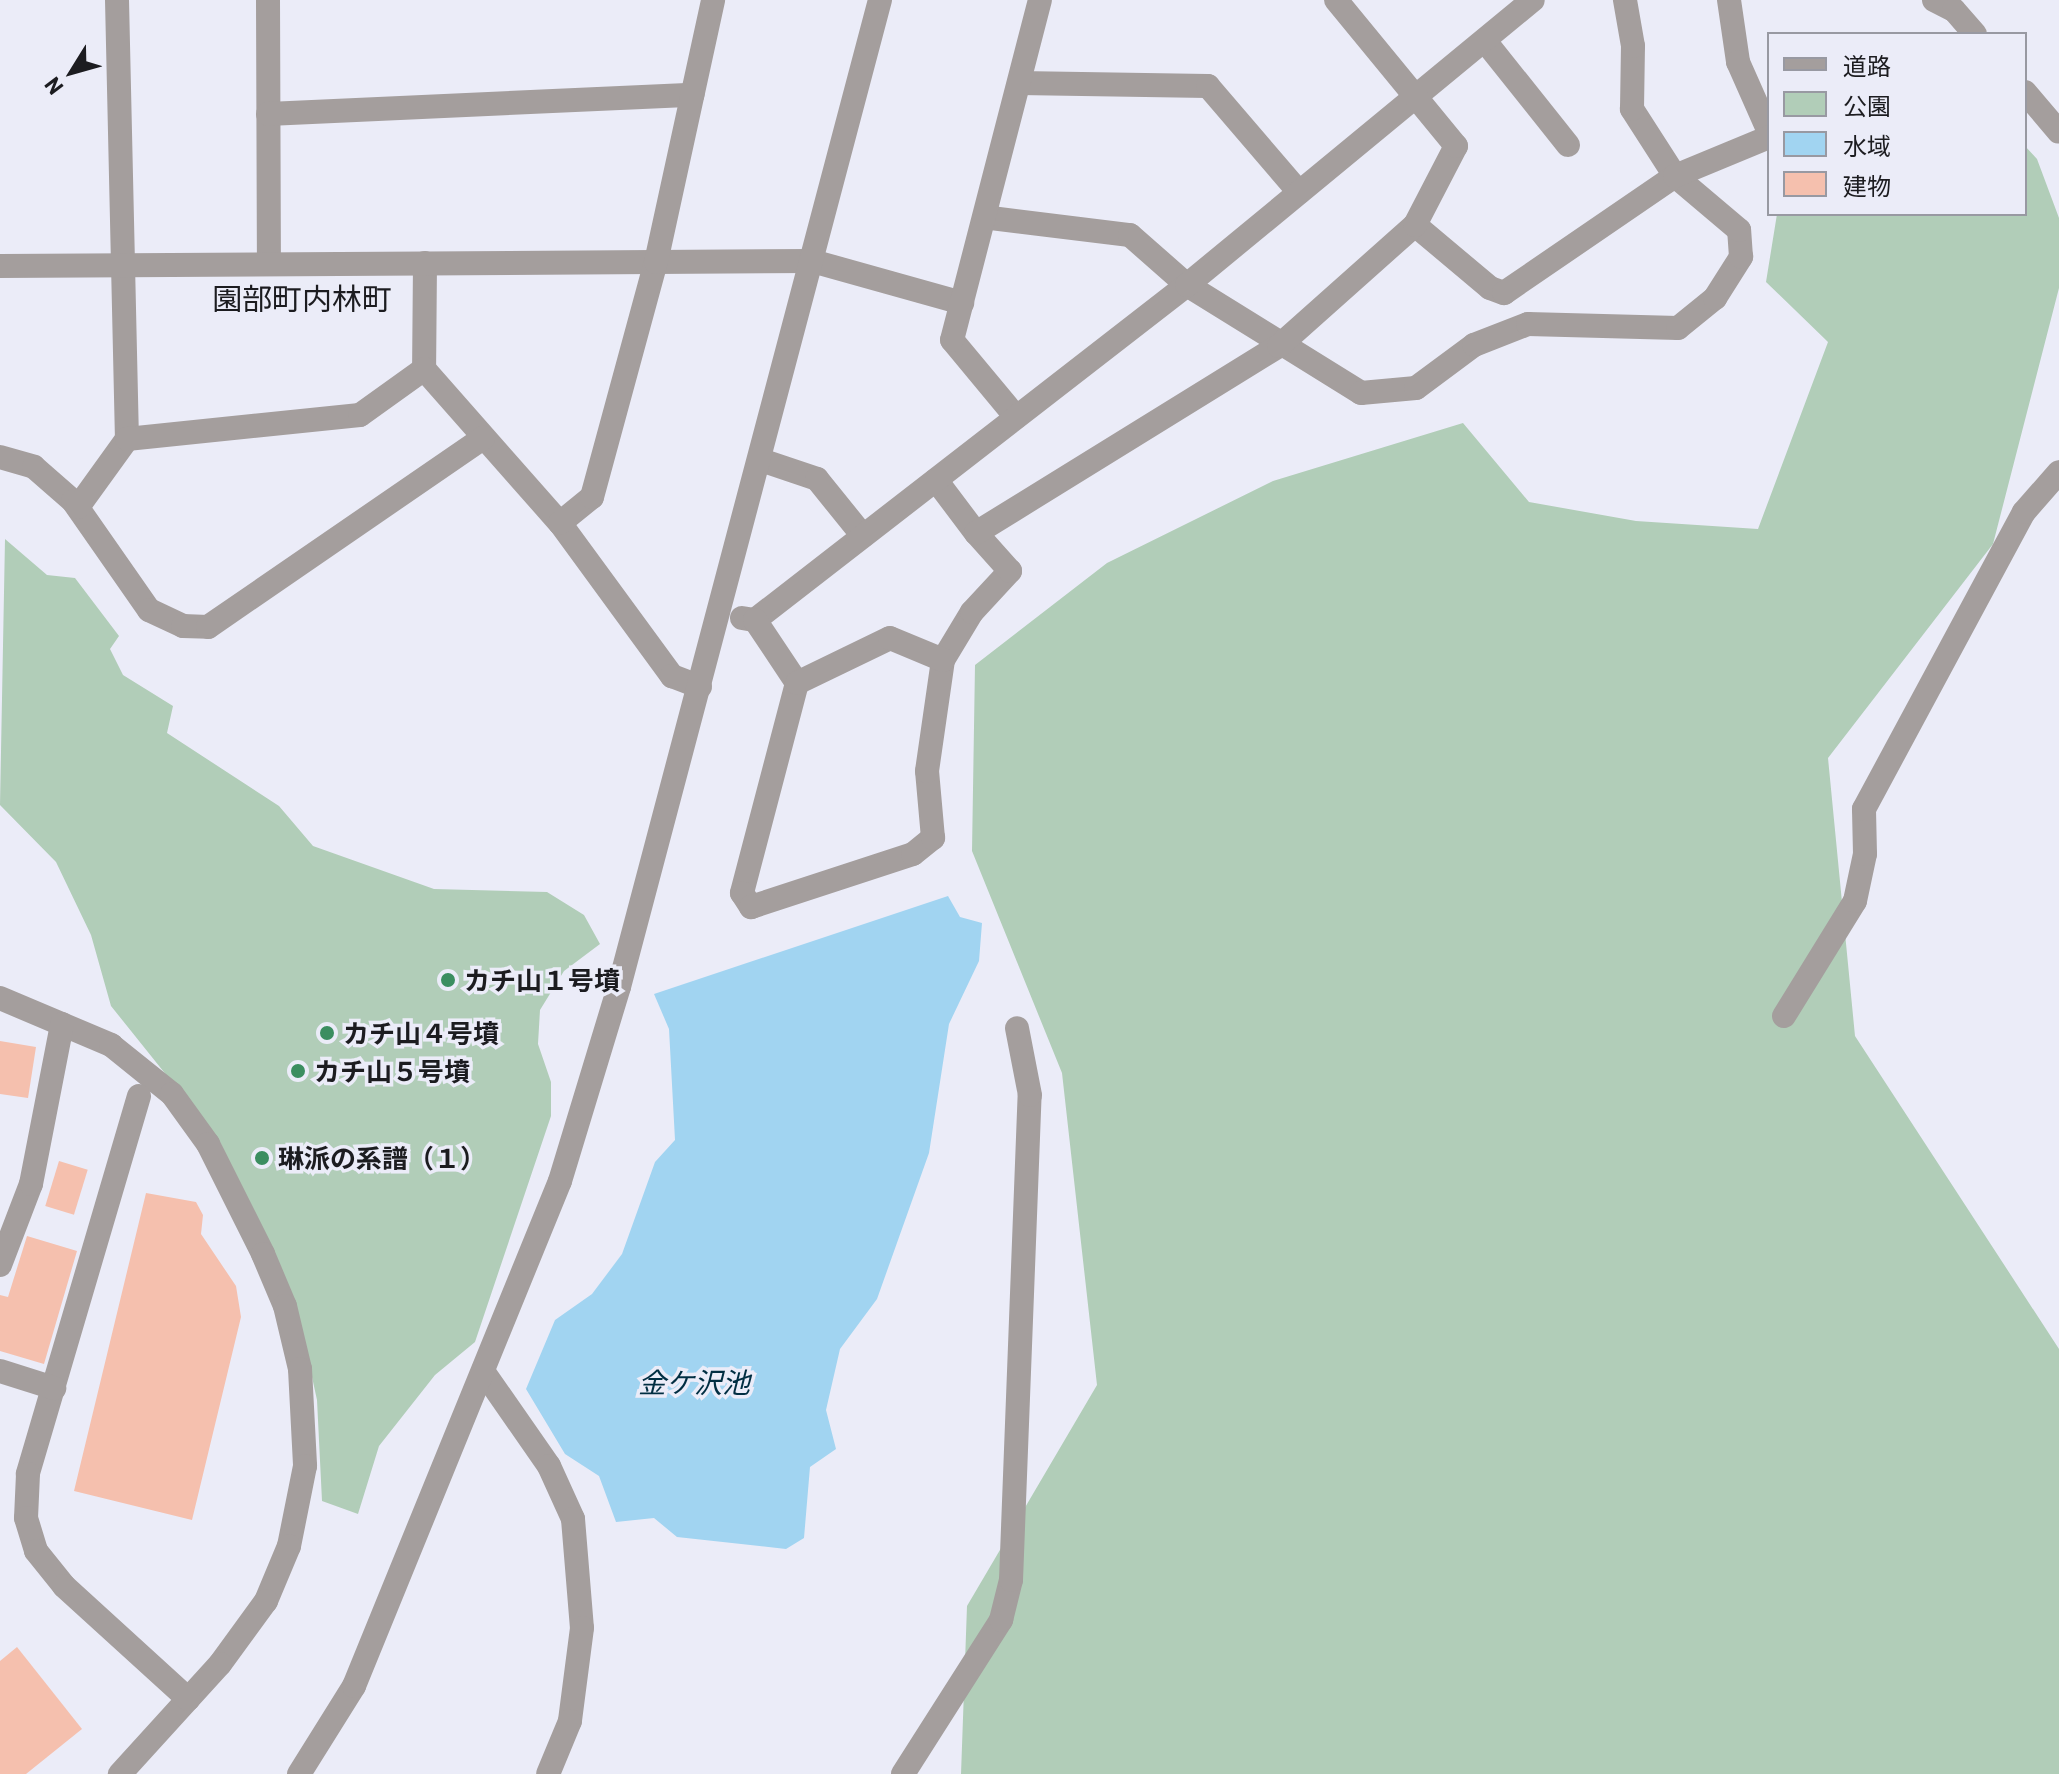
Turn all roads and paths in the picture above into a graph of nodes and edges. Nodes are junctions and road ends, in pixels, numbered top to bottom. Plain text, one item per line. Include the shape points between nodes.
1 (117, 0) edge
2 (268, 0) edge
3 (713, 0) edge
4 (880, 0) edge
5 (1040, 0) edge
6 (1336, 0) edge
7 (1533, 0) edge
8 (1625, 0) edge
9 (1729, 0) edge
10 (1934, 0) edge
11 (1973, 32) edge
12 (1485, 41) junction
13 (1019, 83) junction
14 (2027, 94) edge
15 (693, 95) junction
16 (1414, 99) junction
17 (268, 114) junction
18 (1767, 130) edge
19 (2059, 132) edge
20 (1767, 136) edge
21 (1568, 145) dead end
22 (1675, 176) junction
23 (1299, 192) junction
24 (991, 218) dead end
25 (1415, 225) junction
26 (812, 261) junction
27 (656, 262) junction
28 (425, 263) junction
29 (269, 264) junction
30 (123, 265) junction
31 (0, 266) edge
32 (1187, 285) junction
33 (962, 303) junction
34 (1279, 346) junction
35 (424, 369) junction
36 (1016, 417) junction
37 (483, 438) junction
38 (127, 439) junction
39 (0, 457) edge
40 (761, 460) junction
41 (2059, 472) edge
42 (936, 480) junction
43 (78, 507) junction
44 (560, 523) junction
45 (976, 533) junction
46 (863, 536) junction
47 (720, 614) junction
48 (755, 620) junction
49 (943, 660) junction
50 (797, 683) junction
51 (700, 687) junction
52 (0, 998) edge
53 (1784, 1016) dead end
54 (62, 1024) junction
55 (1017, 1028) dead end
56 (139, 1096) dead end
57 (0, 1265) edge
58 (0, 1371) edge
59 (485, 1374) junction
60 (54, 1388) junction
61 (188, 1699) junction
62 (120, 1774) edge
63 (299, 1774) edge
64 (548, 1774) edge
65 (903, 1774) edge

1 - 30 street
2 - 17 street
3 - 15 street
4 - 26 street
5 - 13 street
6 - 16 street
7 - 12 street
8 - 22 street via 1633,46 1632,109
9 - 18 street via 1738,62
10 - 11 street via 1954,10
12 - 16 street
12 - 21 street
13 - 23 street via 1208,86
13 - 33 street
14 - 19 street
15 - 17 street
15 - 27 street
16 - 23 street
16 - 25 street via 1456,146
17 - 29 street
20 - 22 street
22 - 25 street via 1504,293 1490,288
22 - 34 street via 1739,230 1741,257 1715,298 1678,328 1528,324 1474,345 1416,388 1361,393
23 - 32 street
24 - 32 street via 1130,235
25 - 34 street
26 - 27 street
26 - 33 street
26 - 40 street
27 - 28 street
27 - 44 street via 592,497
28 - 29 street
28 - 35 street
29 - 30 street
30 - 31 street
30 - 38 street
32 - 34 street
32 - 36 street
33 - 36 street via 952,340
34 - 45 street
35 - 37 street
35 - 38 street via 360,415
36 - 42 street
37 - 43 street via 208,627 183,626 149,610
37 - 44 street
38 - 43 street
39 - 43 street via 34,467
40 - 46 street via 817,479
40 - 47 street
41 - 53 street via 2024,512 1864,809 1865,854 1855,901
42 - 45 street
42 - 46 street
44 - 51 street via 672,676
45 - 49 street via 1010,571 972,612
46 - 48 street
47 - 48 street
47 - 51 street
48 - 50 street
49 - 50 street via 890,638
49 - 50 street via 927,771 933,838 913,854 751,907 742,893
51 - 59 street via 560,1181
52 - 54 street
54 - 57 street via 31,1184
54 - 61 street via 111,1045 172,1094 240,1207 295,1341 305,1466 289,1546 266,1601
55 - 65 street via 1030,1095 1011,1580 1001,1620
56 - 60 street
58 - 60 street
59 - 63 street via 354,1686
59 - 64 street via 549,1466 573,1519 582,1628 570,1721
60 - 61 street via 28,1474 26,1518 36,1551 64,1586
61 - 62 street

